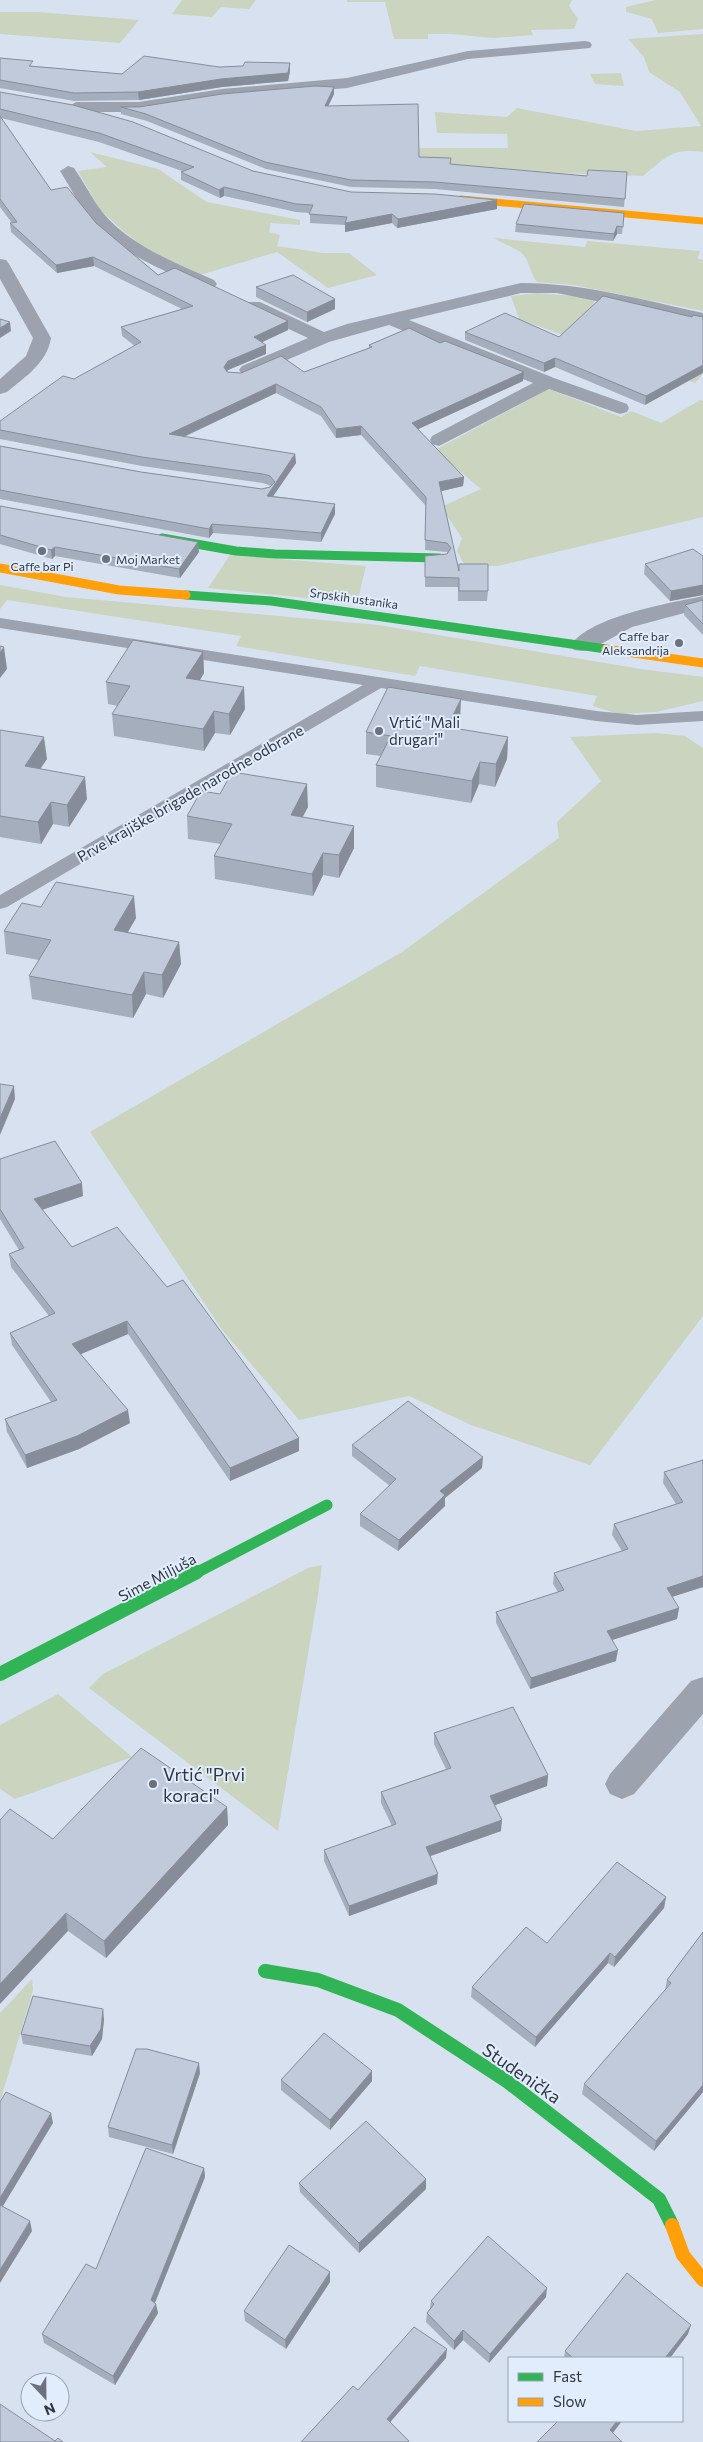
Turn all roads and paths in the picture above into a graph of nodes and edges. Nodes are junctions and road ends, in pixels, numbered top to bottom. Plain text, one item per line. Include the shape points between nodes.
1 (584, 45) dead end
2 (72, 106) joint
3 (117, 119) edge
4 (68, 171) dead end
5 (445, 197) edge
6 (703, 221) edge
7 (0, 264) edge
8 (703, 318) edge
9 (391, 319) junction
10 (323, 338) junction
11 (235, 376) edge
12 (548, 382) junction
13 (0, 388) edge
14 (620, 408) dead end
15 (439, 440) dead end
16 (146, 535) edge
17 (439, 558) edge
18 (0, 568) edge
19 (703, 602) edge
20 (0, 623) edge
21 (582, 645) junction
22 (703, 662) edge
23 (379, 682) junction
24 (701, 716) edge
25 (0, 903) edge
26 (327, 1505) dead end
27 (0, 1674) edge
28 (703, 1691) edge
29 (622, 1784) dead end
30 (265, 1971) dead end
31 (703, 2280) edge

1 - 2 street via 468,55 347,83 222,94 139,107
2 - 3 street
4 - 10 street via 110,230 133,247
5 - 6 street
7 - 13 street via 42,338 39,353
8 - 9 street via 592,294 539,287 513,290
9 - 10 street
9 - 12 street
10 - 11 street
12 - 14 street
12 - 15 street
16 - 17 street via 236,551
18 - 21 street, Srpskih ustanika via 119,590 271,601
19 - 21 street via 627,620 605,629
20 - 23 lane
21 - 22 street, Srpskih ustanika
23 - 24 lane via 596,716 637,720
23 - 25 lane, Prve krajiške brigade narodne odbrane
26 - 27 street, Sime Miljuša
28 - 29 street
30 - 31 street, Studenička via 318,1980 398,2010 508,2082 659,2199 683,2255

